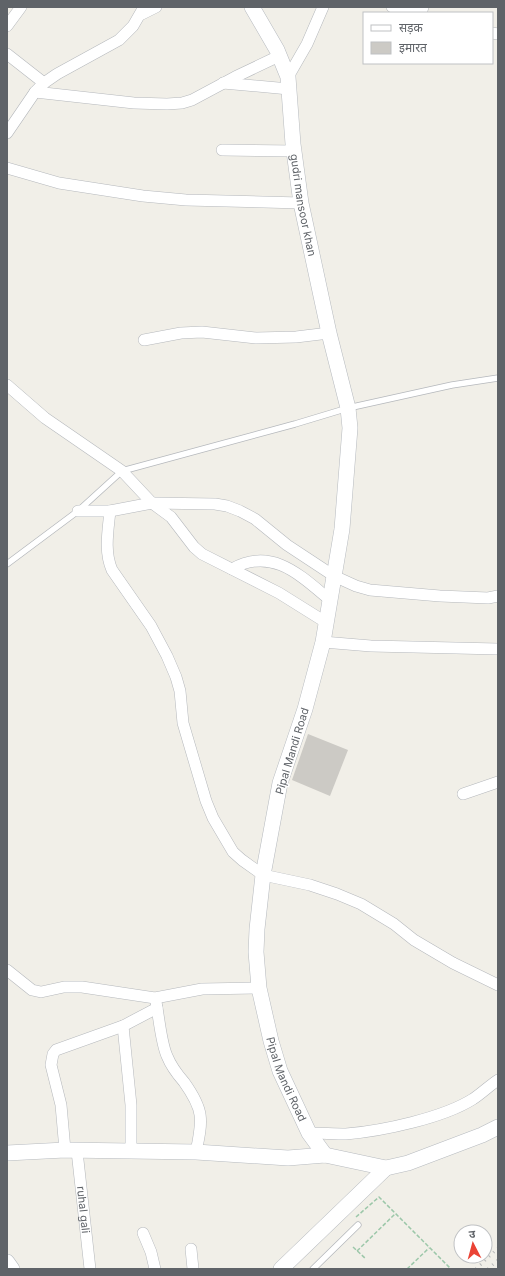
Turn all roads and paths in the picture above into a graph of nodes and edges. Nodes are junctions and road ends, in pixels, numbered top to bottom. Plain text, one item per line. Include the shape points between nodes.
1 (21, 7) edge
2 (156, 7) edge
3 (252, 7) edge
4 (323, 7) edge
5 (392, 7) edge
6 (143, 10) edge
7 (411, 12) edge
8 (7, 26) edge
9 (7, 54) edge
10 (279, 56) junction
11 (44, 83) junction
12 (223, 83) junction
13 (288, 83) junction
14 (35, 92) junction
15 (7, 133) edge
16 (222, 150) dead end
17 (294, 151) junction
18 (7, 168) edge
19 (301, 203) junction
20 (329, 333) junction
21 (144, 340) dead end
22 (498, 378) edge
23 (7, 386) edge
24 (348, 408) junction
25 (122, 471) junction
26 (152, 503) junction
27 (78, 511) junction
28 (110, 511) junction
29 (7, 564) edge
30 (232, 569) junction
31 (334, 576) junction
32 (498, 596) edge
33 (330, 600) junction
34 (327, 623) junction
35 (323, 642) junction
36 (498, 649) edge
37 (498, 782) edge
38 (463, 794) dead end
39 (263, 875) junction
40 (7, 970) edge
41 (498, 985) edge
42 (259, 988) junction
43 (156, 1003) junction
44 (123, 1026) junction
45 (498, 1080) edge
46 (498, 1127) edge
47 (309, 1133) junction
48 (71, 1151) junction
49 (131, 1151) junction
50 (196, 1152) junction
51 (7, 1153) edge
52 (325, 1155) junction
53 (386, 1168) junction
54 (396, 1214) junction
55 (352, 1221) dead end
56 (358, 1225) dead end
57 (143, 1233) dead end
58 (429, 1247) junction
59 (353, 1248) dead end
60 (191, 1249) dead end
61 (357, 1251) junction
62 (366, 1259) dead end
63 (7, 1262) edge
64 (12, 1269) edge
65 (90, 1269) edge
66 (155, 1269) edge
67 (193, 1269) edge
68 (280, 1269) edge
69 (313, 1269) edge
70 (407, 1269) edge
71 (451, 1269) edge

1 - 8 street
2 - 6 street
3 - 10 street, gudri mansoor khan
4 - 13 street
5 - 7 street
6 - 11 street via 128,32 119,40
9 - 11 street
10 - 12 street
10 - 13 street, gudri mansoor khan
11 - 14 street
12 - 13 street
12 - 14 street via 192,100 167,104
13 - 17 street, gudri mansoor khan
14 - 15 street
16 - 17 street
17 - 19 street, gudri mansoor khan
18 - 19 street via 59,183 143,196 186,200
19 - 20 street, gudri mansoor khan
20 - 21 street via 256,338 202,332
20 - 24 street, gudri mansoor khan
22 - 24 lane via 452,385
23 - 25 street via 45,418
24 - 25 lane
24 - 31 street, Pipal Mandi Road via 350,428 342,529
25 - 26 street
25 - 27 lane
26 - 28 street
26 - 30 street via 171,517 202,554
26 - 31 street via 215,504 240,511
27 - 28 street
27 - 29 lane
28 - 39 street via 108,561 151,626 176,677 183,723 213,818 233,852
30 - 33 street via 245,562 273,562 295,572
30 - 34 street via 279,593
31 - 32 street via 370,590 440,596
31 - 33 street, Pipal Mandi Road
33 - 34 street, Pipal Mandi Road
34 - 35 street, Pipal Mandi Road
35 - 36 street via 371,646
35 - 39 street, Pipal Mandi Road via 305,709 280,783
37 - 38 street
39 - 41 street via 310,886 361,904 452,963
39 - 42 street, Pipal Mandi Road via 256,952
40 - 43 street via 32,990 40,992 82,987
42 - 43 street via 202,989
42 - 47 street, Pipal Mandi Road via 280,1071
43 - 44 street
43 - 50 street via 166,1054 171,1066 197,1101 201,1113
44 - 48 street, ruhal gali via 56,1050 52,1054 51,1065
44 - 49 street via 131,1105
45 - 47 street via 465,1103 415,1122 360,1133
46 - 53 street via 408,1163
47 - 52 street, Pipal Mandi Road
48 - 49 street
48 - 51 street
48 - 65 street, ruhal gali
49 - 50 street
50 - 52 street via 288,1158
52 - 53 street
53 - 68 street
54 - 55 path via 379,1197
54 - 58 path
54 - 61 path
56 - 69 lane
57 - 66 street
58 - 70 path
58 - 71 path
59 - 61 path
60 - 67 street
61 - 62 path
63 - 64 street

